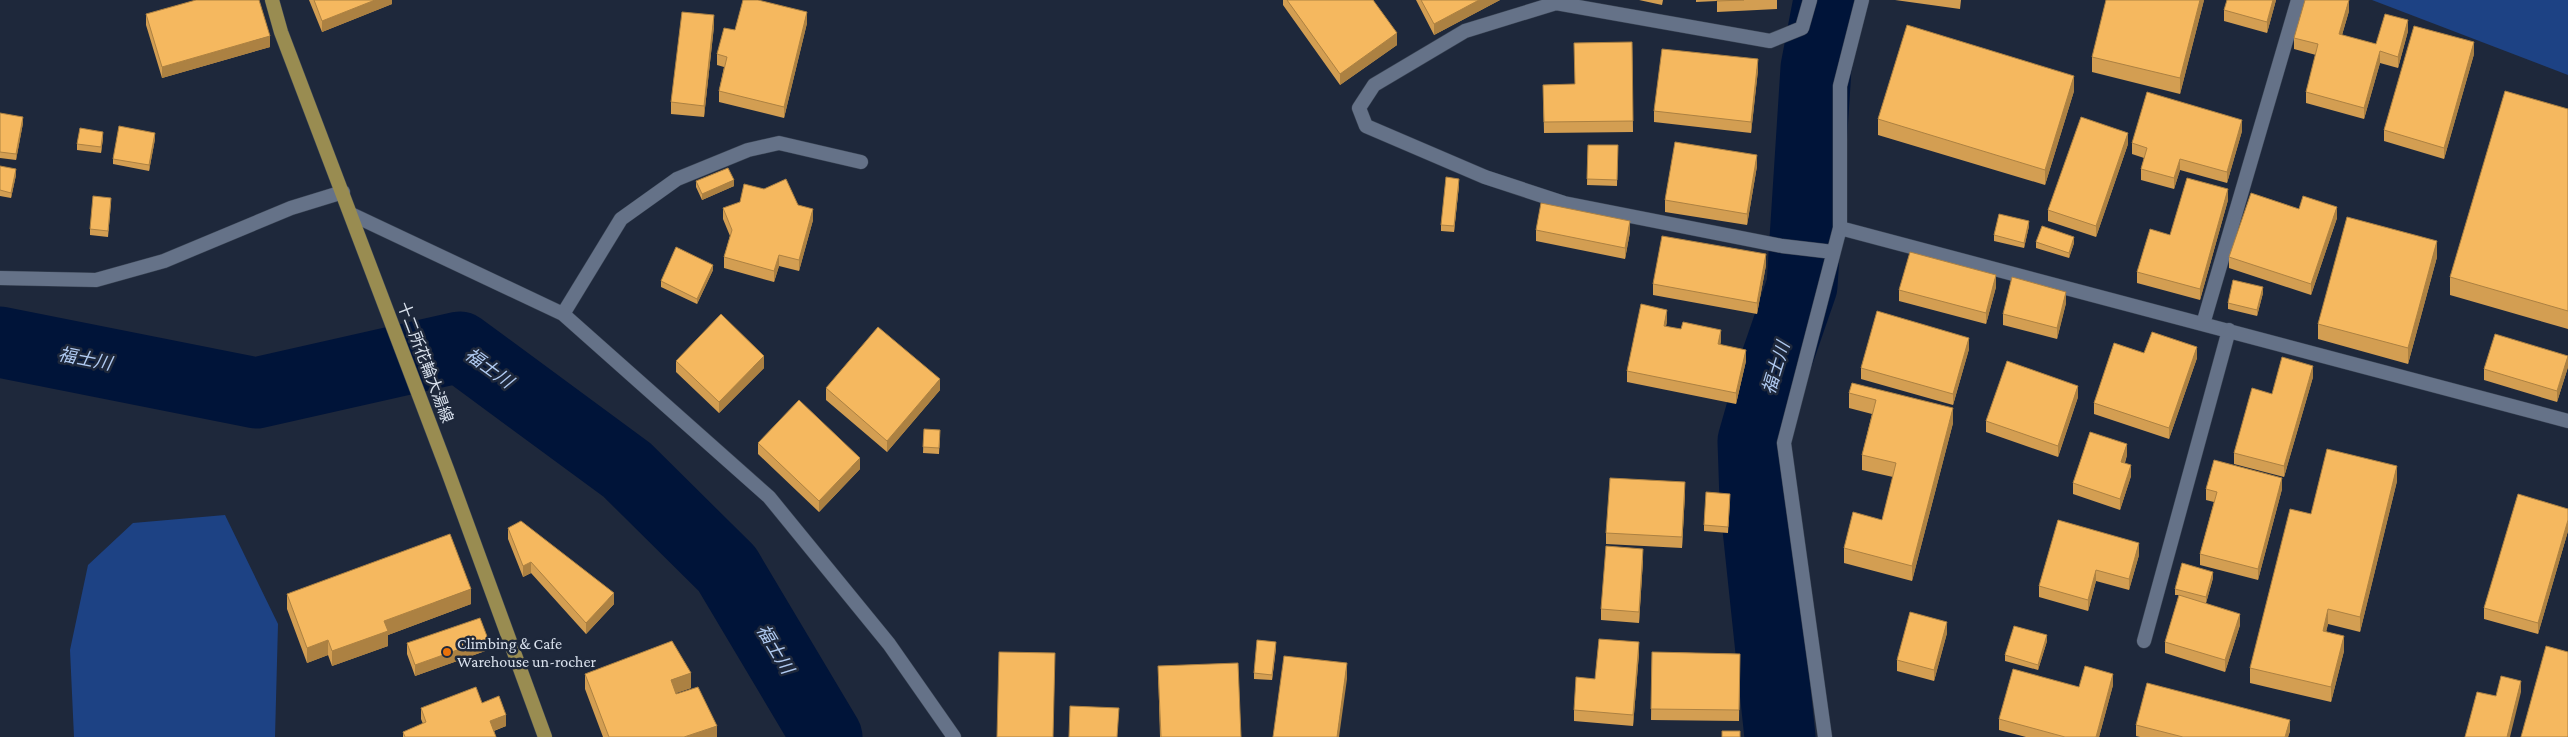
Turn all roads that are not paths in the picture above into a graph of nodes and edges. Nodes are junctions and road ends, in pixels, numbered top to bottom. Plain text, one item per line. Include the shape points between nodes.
1 (272, 0) edge
2 (1810, 0) edge
3 (1862, 0) edge
4 (2298, 0) edge
5 (861, 162) dead end
6 (343, 192) junction
7 (351, 214) junction
8 (1840, 228) junction
9 (1833, 252) junction
10 (0, 278) edge
11 (563, 314) junction
12 (2203, 324) junction
13 (2229, 330) junction
14 (2568, 421) edge
15 (2144, 641) dead end
16 (545, 737) edge
17 (954, 737) edge
18 (1824, 737) edge

1 - 6 main road, 十二所花輪大湯線 via 281,32
2 - 9 street via 1802,28 1770,41 1556,3 1465,31 1374,85 1359,108 1366,126 1485,177 1564,204 1782,246
3 - 8 street via 1840,86
4 - 12 street
5 - 11 street via 779,143 748,150 677,179 621,219
6 - 7 main road, 十二所花輪大湯線
6 - 10 street via 291,208 164,261 96,280
7 - 11 street
7 - 16 main road, 十二所花輪大湯線
8 - 9 street
8 - 12 street
9 - 18 street via 1784,443
11 - 17 street via 769,497 889,644
12 - 13 street
13 - 14 street
13 - 15 street

